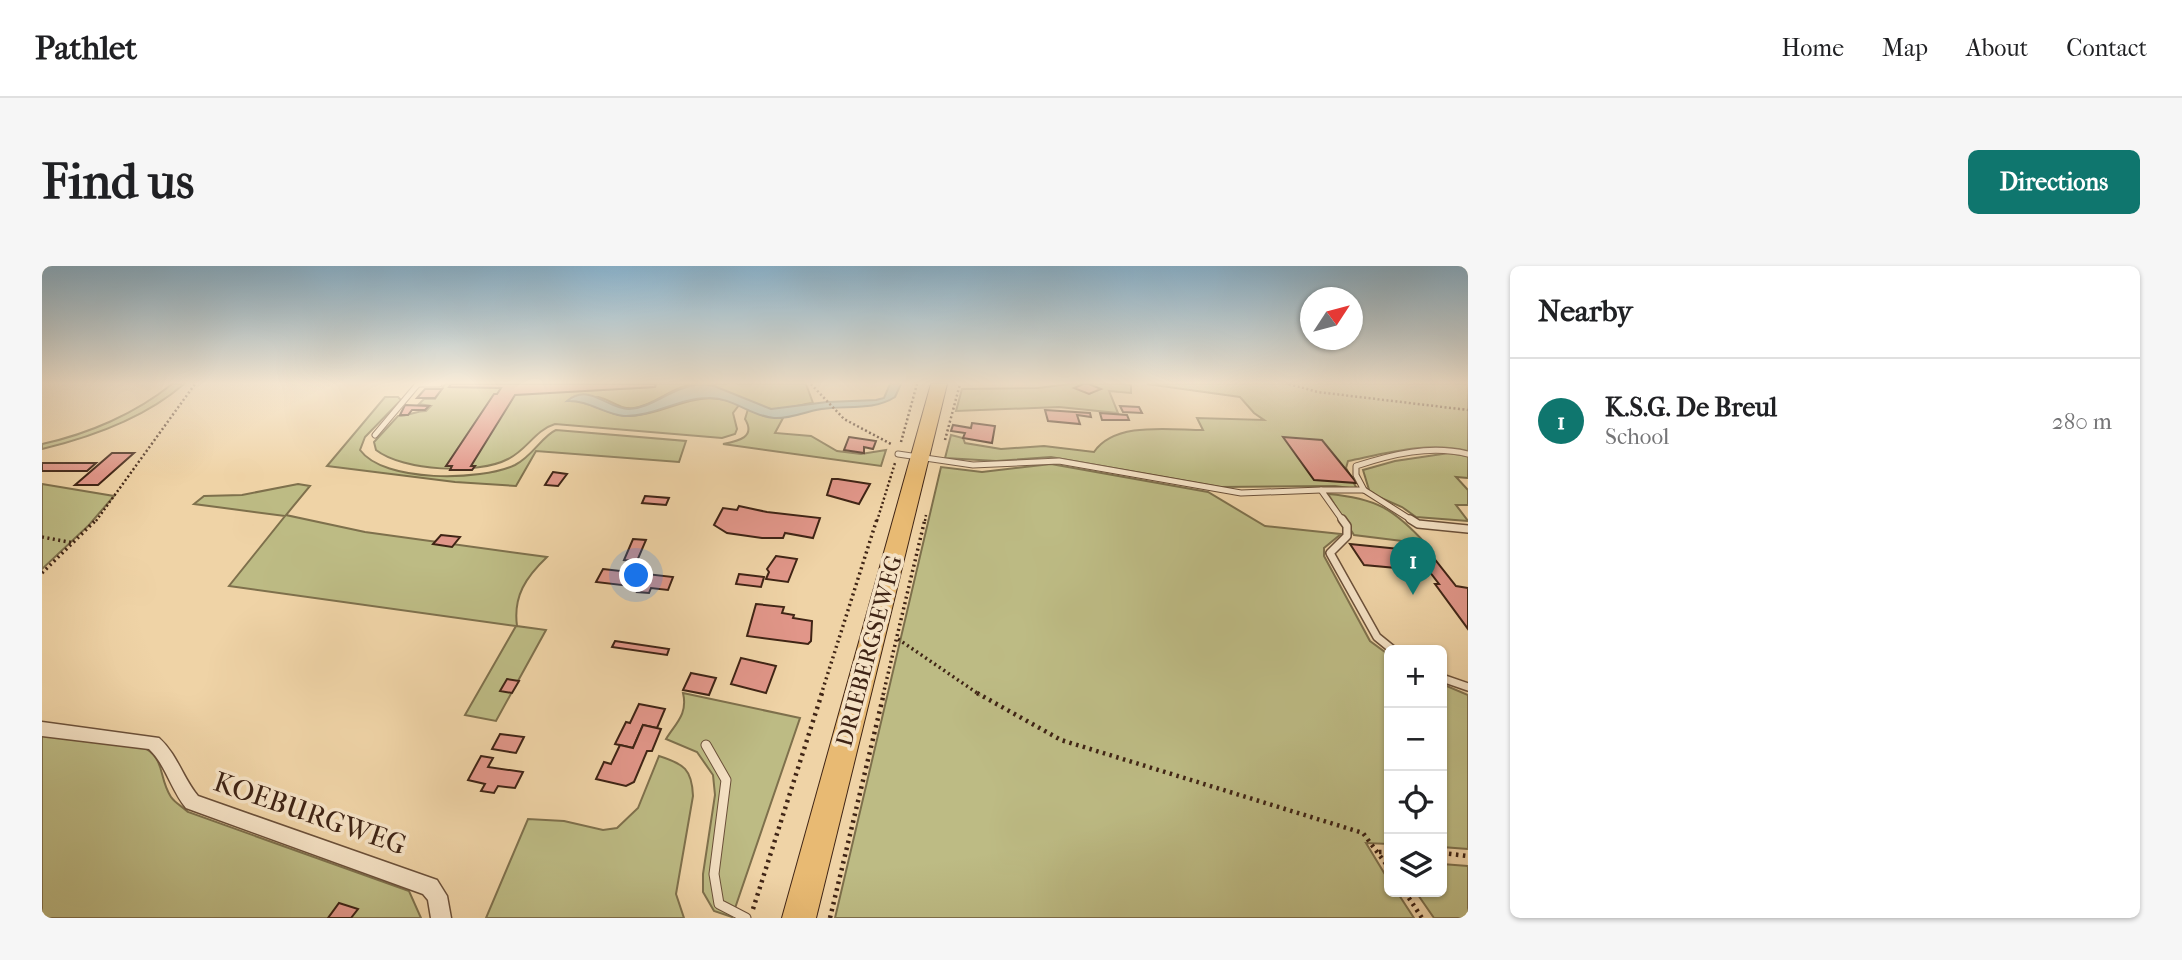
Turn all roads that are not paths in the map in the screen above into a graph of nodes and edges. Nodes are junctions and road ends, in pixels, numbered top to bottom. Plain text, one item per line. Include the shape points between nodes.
1 (392, 414) edge
2 (928, 414) edge
3 (375, 435) dead end
4 (914, 454) junction
5 (1468, 454) edge
6 (1321, 490) junction
7 (1364, 490) junction
8 (1468, 529) edge
9 (1387, 645) edge
10 (1447, 680) edge
11 (1468, 687) edge
12 (42, 729) edge
13 (706, 745) dead end
14 (441, 918) edge
15 (748, 918) edge
16 (799, 918) edge

1 - 3 lane
2 - 4 main road, DRIEBERGSEWEG
4 - 6 lane via 997,465 1059,461 1241,493
4 - 16 main road, DRIEBERGSEWEG
5 - 7 lane via 1423,451 1356,466
6 - 7 lane
6 - 9 lane via 1347,526 1347,536 1330,553 1377,637
7 - 8 lane via 1418,524
10 - 11 lane
12 - 14 street, KOEBURGWEG via 153,743 192,802 430,887 437,896
13 - 15 lane via 726,780 714,874 719,904

